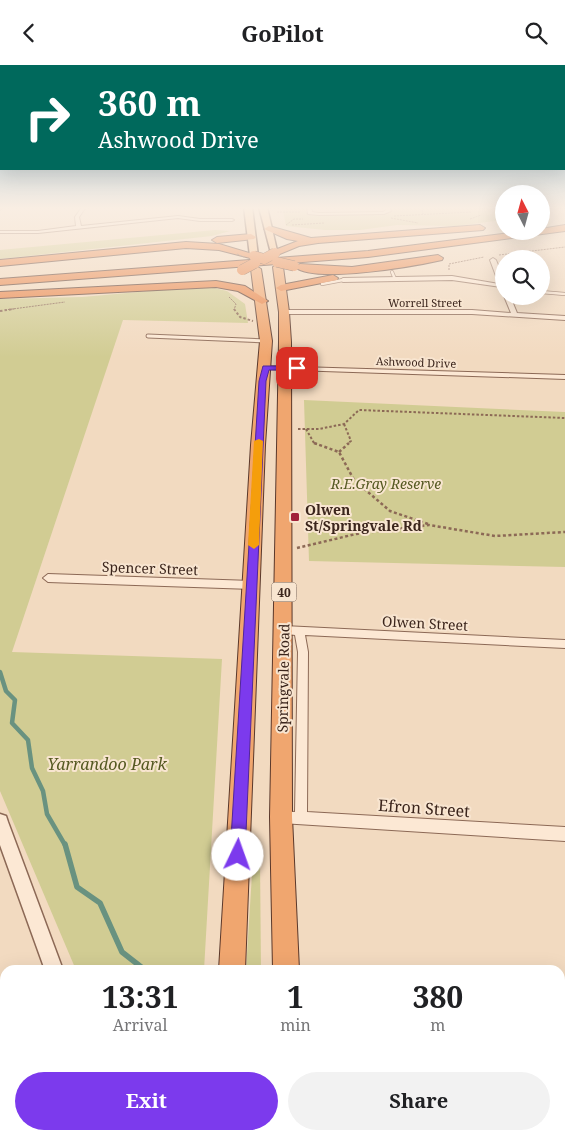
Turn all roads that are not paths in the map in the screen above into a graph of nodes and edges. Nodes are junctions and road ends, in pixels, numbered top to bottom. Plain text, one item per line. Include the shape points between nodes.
1 (53, 257) edge
2 (249, 257) edge
3 (272, 257) edge
4 (275, 257) edge
5 (277, 257) joint
6 (323, 257) edge
7 (441, 257) edge
8 (256, 259) junction
9 (304, 259) joint
10 (494, 260) dead end
11 (0, 263) edge
12 (495, 263) edge
13 (294, 266) joint
14 (375, 268) junction
15 (392, 272) dead end
16 (0, 275) edge
17 (395, 279) junction
18 (343, 280) joint
19 (0, 282) edge
20 (186, 284) junction
21 (322, 284) dead end
22 (495, 286) edge
23 (281, 288) junction
24 (550, 293) edge
25 (565, 294) edge
26 (0, 295) edge
27 (262, 301) junction
28 (511, 305) edge
29 (284, 312) junction
30 (516, 315) junction
31 (565, 318) edge
32 (148, 335) dead end
33 (266, 341) junction
34 (266, 368) junction
35 (285, 368) junction
36 (565, 377) edge
37 (48, 578) dead end
38 (252, 585) junction
39 (292, 630) junction
40 (565, 644) edge
41 (291, 817) junction
42 (0, 822) edge
43 (565, 834) edge
44 (52, 965) edge
45 (232, 965) edge
46 (286, 965) edge

1 - 11 highway
2 - 8 highway
3 - 8 highway
4 - 8 highway, bridge
5 - 13 highway, bridge
5 - 23 highway, Springvale Road / 40
6 - 9 highway
7 - 14 highway
8 - 16 highway
8 - 20 highway, bridge via 242,270 213,280
8 - 27 highway, 40
9 - 19 highway
10 - 12 street
13 - 14 highway via 338,271
14 - 23 highway via 368,273
15 - 17 lane
17 - 18 street
17 - 22 street via 452,279
18 - 21 lane
20 - 26 highway
20 - 27 highway via 232,285
23 - 29 highway, Springvale Road / 40
24 - 25 lane
27 - 33 highway, 40
28 - 30 street
29 - 30 street, Worrell Street
29 - 35 highway, Springvale Road / 40
30 - 31 street, Worrell Street
32 - 33 lane
33 - 34 highway, 40
34 - 35 street, Ashwood Drive
34 - 38 highway, 40
35 - 36 street, Ashwood Drive
35 - 39 highway, Springvale Road / 40
37 - 38 street, Spencer Street
38 - 45 highway, 40
39 - 40 street, Olwen Street
39 - 41 highway, Springvale Road / 40
41 - 43 street, Efron Street
41 - 46 highway, Springvale Road / 40
42 - 44 street

